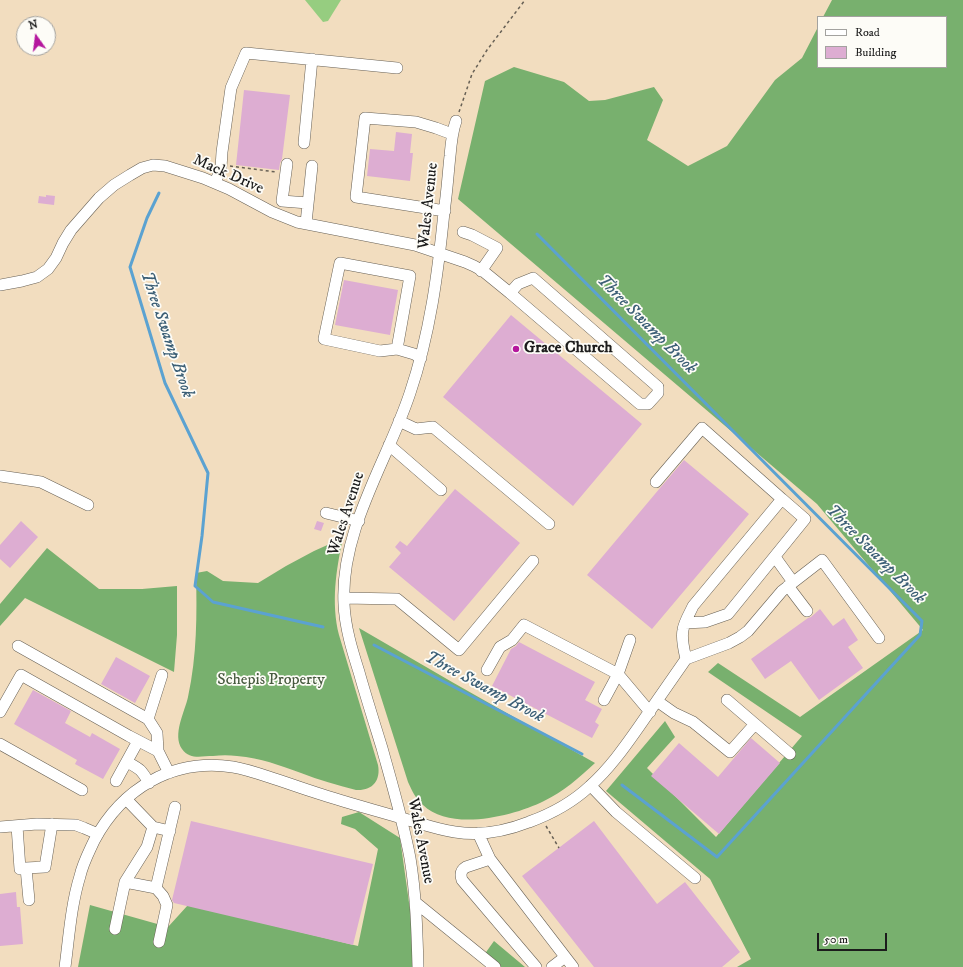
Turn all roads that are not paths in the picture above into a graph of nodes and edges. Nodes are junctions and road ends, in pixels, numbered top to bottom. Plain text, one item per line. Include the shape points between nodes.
1 (312, 59) junction
2 (397, 68) dead end
3 (456, 121) road end
4 (452, 134) junction
5 (304, 143) dead end
6 (312, 166) dead end
7 (286, 168) road end
8 (215, 183) junction
9 (308, 203) junction
10 (445, 211) junction
11 (306, 224) junction
12 (463, 232) dead end
13 (440, 253) junction
14 (481, 270) junction
15 (0, 285) edge
16 (510, 293) junction
17 (397, 349) junction
18 (421, 358) junction
19 (399, 421) junction
20 (389, 445) junction
21 (0, 476) edge
22 (656, 482) dead end
23 (441, 490) dead end
24 (782, 499) junction
25 (88, 505) dead end
26 (326, 513) dead end
27 (359, 521) junction
28 (549, 524) dead end
29 (775, 556) junction
30 (533, 561) dead end
31 (791, 584) junction
32 (344, 598) junction
33 (807, 611) dead end
34 (685, 623) junction
35 (879, 638) dead end
36 (630, 640) dead end
37 (18, 646) dead end
38 (686, 659) junction
39 (487, 670) dead end
40 (618, 674) junction
41 (162, 675) dead end
42 (604, 700) dead end
43 (727, 700) dead end
44 (657, 701) junction
45 (0, 712) edge
46 (650, 712) junction
47 (148, 719) junction
48 (754, 724) junction
49 (138, 741) junction
50 (0, 744) edge
51 (158, 751) junction
52 (790, 754) dead end
53 (127, 762) junction
54 (168, 773) junction
55 (116, 781) dead end
56 (149, 783) junction
57 (591, 786) junction
58 (82, 790) dead end
59 (126, 799) junction
60 (175, 807) dead end
61 (400, 817) junction
62 (52, 824) junction
63 (17, 826) junction
64 (0, 827) edge
65 (153, 827) junction
66 (170, 831) junction
67 (478, 833) junction
68 (98, 834) junction
69 (490, 859) junction
70 (26, 868) junction
71 (695, 878) dead end
72 (125, 882) junction
73 (156, 888) junction
74 (29, 900) dead end
75 (415, 902) junction
76 (115, 928) dead end
77 (159, 942) dead end
78 (565, 957) junction
79 (65, 967) edge
80 (418, 967) edge
81 (495, 967) edge
82 (536, 967) edge
83 (552, 967) edge
84 (573, 967) edge

1 - 2 street
1 - 5 street
1 - 8 street via 246,53 230,88 220,173
3 - 4 street, Wales Avenue
4 - 10 street, Wales Avenue
4 - 10 street via 416,122 364,118 356,196
6 - 9 street
7 - 9 street via 282,201
8 - 11 street, Mack Drive via 284,218
8 - 15 street, Mack Drive via 165,166 153,165 142,168 114,185 99,198 71,230 48,269 37,277
9 - 11 street
10 - 13 street, Wales Avenue
11 - 13 street, Mack Drive via 415,245
12 - 14 street via 497,248
13 - 14 street, Mack Drive
13 - 18 street, Wales Avenue
14 - 16 street, Mack Drive
16 - 16 street, Mack Drive via 640,404 648,404 658,393 658,387 533,278 518,284
17 - 17 street via 380,351 324,339 340,263 410,276
17 - 18 street
18 - 19 street, Wales Avenue
19 - 20 street, Wales Avenue
19 - 28 street via 416,428 433,427
20 - 23 street
20 - 27 street, Wales Avenue
21 - 25 street via 41,482
22 - 24 street via 702,428
24 - 29 street via 805,519
24 - 34 street via 697,602
26 - 27 street
27 - 32 street, Wales Avenue via 348,556
29 - 31 street
29 - 34 street via 728,614 705,622
30 - 32 street via 459,650 397,599
31 - 33 street
31 - 35 street via 822,560
31 - 38 street via 740,637
32 - 61 street, Wales Avenue via 345,619 351,645
34 - 38 street via 683,644
36 - 40 street
37 - 47 street
38 - 44 street
39 - 40 street via 500,647 512,640 524,624
40 - 42 street
40 - 46 street
41 - 47 street
43 - 48 street
44 - 46 street
44 - 48 street via 693,722 730,752
45 - 49 street via 21,675
46 - 57 street via 620,754
47 - 51 street via 157,733
48 - 52 street
49 - 51 street
49 - 53 street
50 - 58 street
51 - 54 street
53 - 55 street
53 - 56 street via 141,769
54 - 56 street
54 - 61 street via 196,766 234,767 342,802
56 - 59 street
57 - 67 street via 542,817 516,827
57 - 71 street via 616,812
59 - 65 street
59 - 68 street
60 - 66 street
61 - 67 street via 434,828
61 - 75 street, Wales Avenue via 410,859
62 - 63 street
62 - 68 street via 76,825
62 - 70 street via 45,867
63 - 64 street
63 - 70 street via 20,869
65 - 66 street
65 - 72 street via 147,847
66 - 73 street
67 - 69 street
68 - 79 street via 80,876
69 - 78 street
69 - 82 street via 463,869 461,878
70 - 74 street
72 - 73 street
72 - 76 street
73 - 77 street via 167,905
75 - 80 street, Wales Avenue
75 - 81 street
78 - 83 street
78 - 84 street

